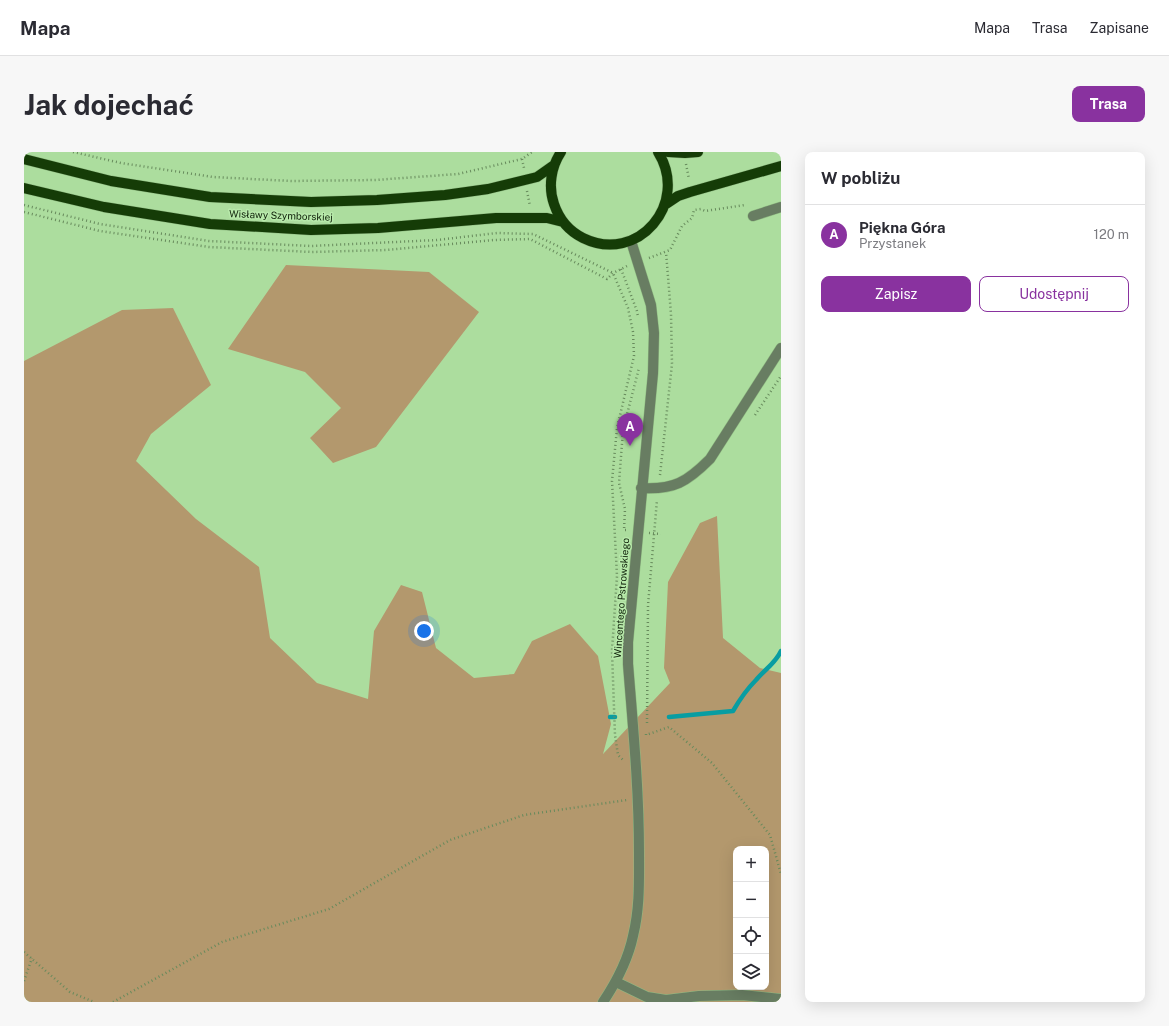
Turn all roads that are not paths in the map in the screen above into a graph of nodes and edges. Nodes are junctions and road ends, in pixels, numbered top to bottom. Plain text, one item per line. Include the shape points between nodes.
1 (561, 152) edge
2 (658, 152) edge
3 (668, 152) edge
4 (698, 152) edge
5 (24, 159) edge
6 (554, 165) junction
7 (781, 166) edge
8 (24, 188) edge
9 (666, 204) junction
10 (781, 207) edge
11 (753, 216) dead end
12 (563, 222) junction
13 (631, 241) junction
14 (781, 348) edge
15 (641, 488) junction
16 (616, 982) junction
17 (781, 999) edge
18 (603, 1002) edge

1 - 6 main road
2 - 9 main road via 668,181
3 - 4 main road
5 - 6 main road, Wisławy Szymborskiej via 111,181 210,197 311,202 377,200 481,190 537,177
6 - 12 main road via 551,188 556,211
7 - 9 main road via 690,192
8 - 12 main road, Wisławy Szymborskiej via 104,207 210,224 311,230 378,228 496,218 547,218
9 - 13 main road via 652,226
10 - 11 street
12 - 13 main road via 574,233 588,241 599,244
13 - 15 street, Wincentego Pstrowskiego via 651,305 654,333 653,373
14 - 15 street via 710,459 695,474 680,483 664,488
15 - 16 street, Wincentego Pstrowskiego via 628,642 638,798 639,895 633,936
16 - 17 street via 647,997 666,1000 742,995
16 - 18 street, Wincentego Pstrowskiego

